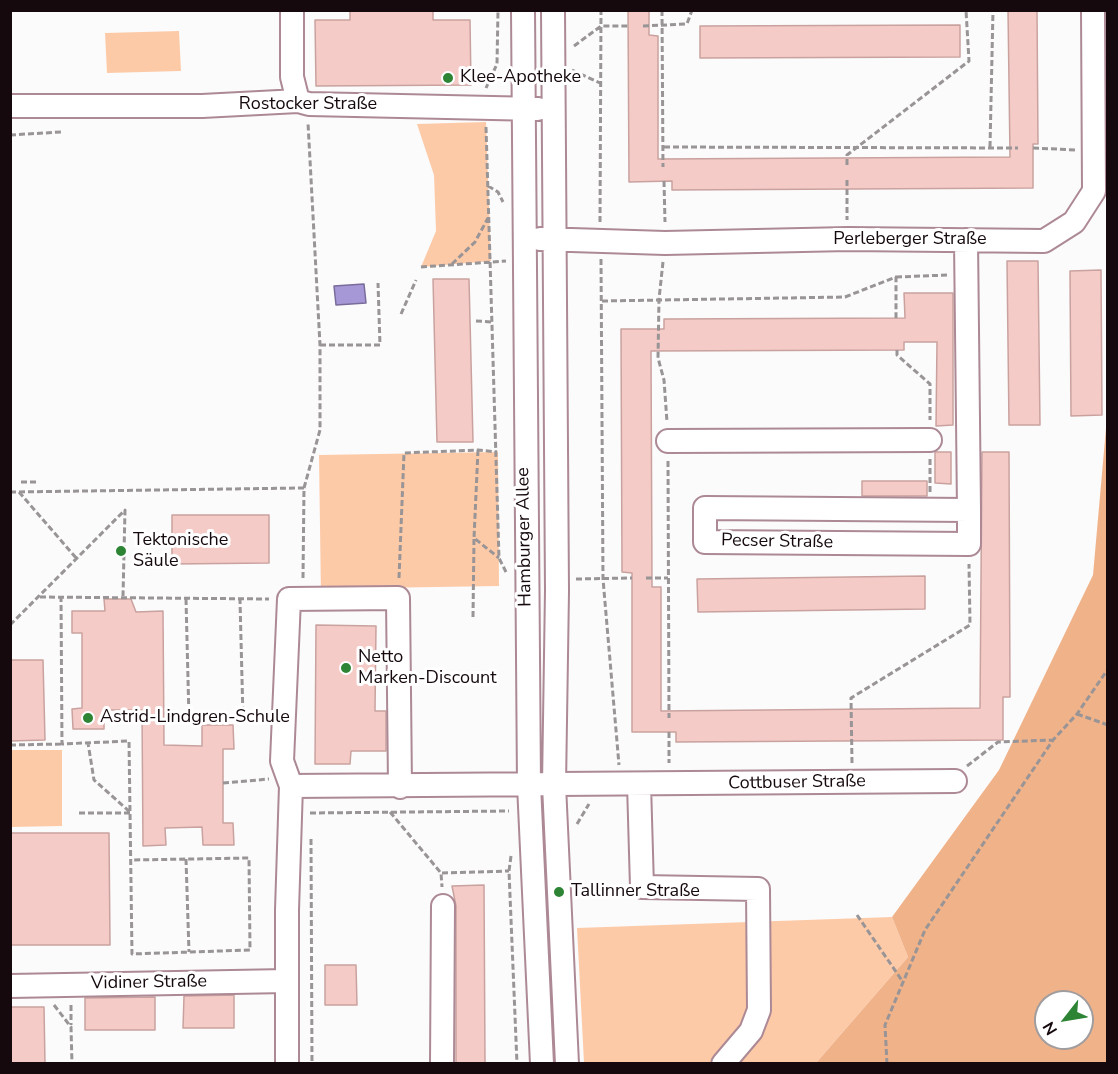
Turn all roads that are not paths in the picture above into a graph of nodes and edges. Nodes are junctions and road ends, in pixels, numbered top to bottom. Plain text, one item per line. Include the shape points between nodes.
1 (292, 10) edge
2 (523, 10) edge
3 (553, 10) edge
4 (1093, 10) edge
5 (298, 101) junction
6 (10, 106) edge
7 (524, 108) junction
8 (554, 110) junction
9 (523, 238) junction
10 (555, 240) junction
11 (966, 240) junction
12 (930, 440) dead end
13 (668, 441) road end
14 (969, 510) junction
15 (954, 782) road end
16 (296, 783) junction
17 (630, 784) junction
18 (529, 785) junction
19 (555, 785) junction
20 (400, 787) junction
21 (443, 906) road end
22 (287, 981) junction
23 (10, 986) edge
24 (287, 1064) edge
25 (442, 1064) edge
26 (542, 1064) edge
27 (567, 1064) edge
28 (723, 1064) edge

1 - 5 street via 292,77
2 - 7 street, Hamburger Allee
3 - 8 street, Hamburger Allee
4 - 11 street, Perleberger Straße via 1094,191 1074,222 1044,241
5 - 6 street, Rostocker Straße via 202,106
5 - 7 street, Rostocker Straße
7 - 8 street, Rostocker Straße
7 - 9 street, Hamburger Allee
8 - 10 street, Hamburger Allee
9 - 10 street, Perleberger Straße
9 - 18 street, Hamburger Allee
10 - 11 street, Perleberger Straße
10 - 19 street, Hamburger Allee
11 - 14 street
12 - 13 street
14 - 14 street, Pecser Straße via 705,508 705,542 969,544
15 - 17 street, Cottbuser Straße
16 - 20 street
16 - 20 street via 282,761 289,599 398,598
16 - 22 street
17 - 19 street, Cottbuser Straße
17 - 28 street via 642,887 758,889 759,1010 751,1031
18 - 19 street, Cottbuser Straße
18 - 20 street
18 - 26 street, Hamburger Allee
19 - 27 street, Hamburger Allee
21 - 25 street
22 - 23 street, Vidiner Straße
22 - 24 street

